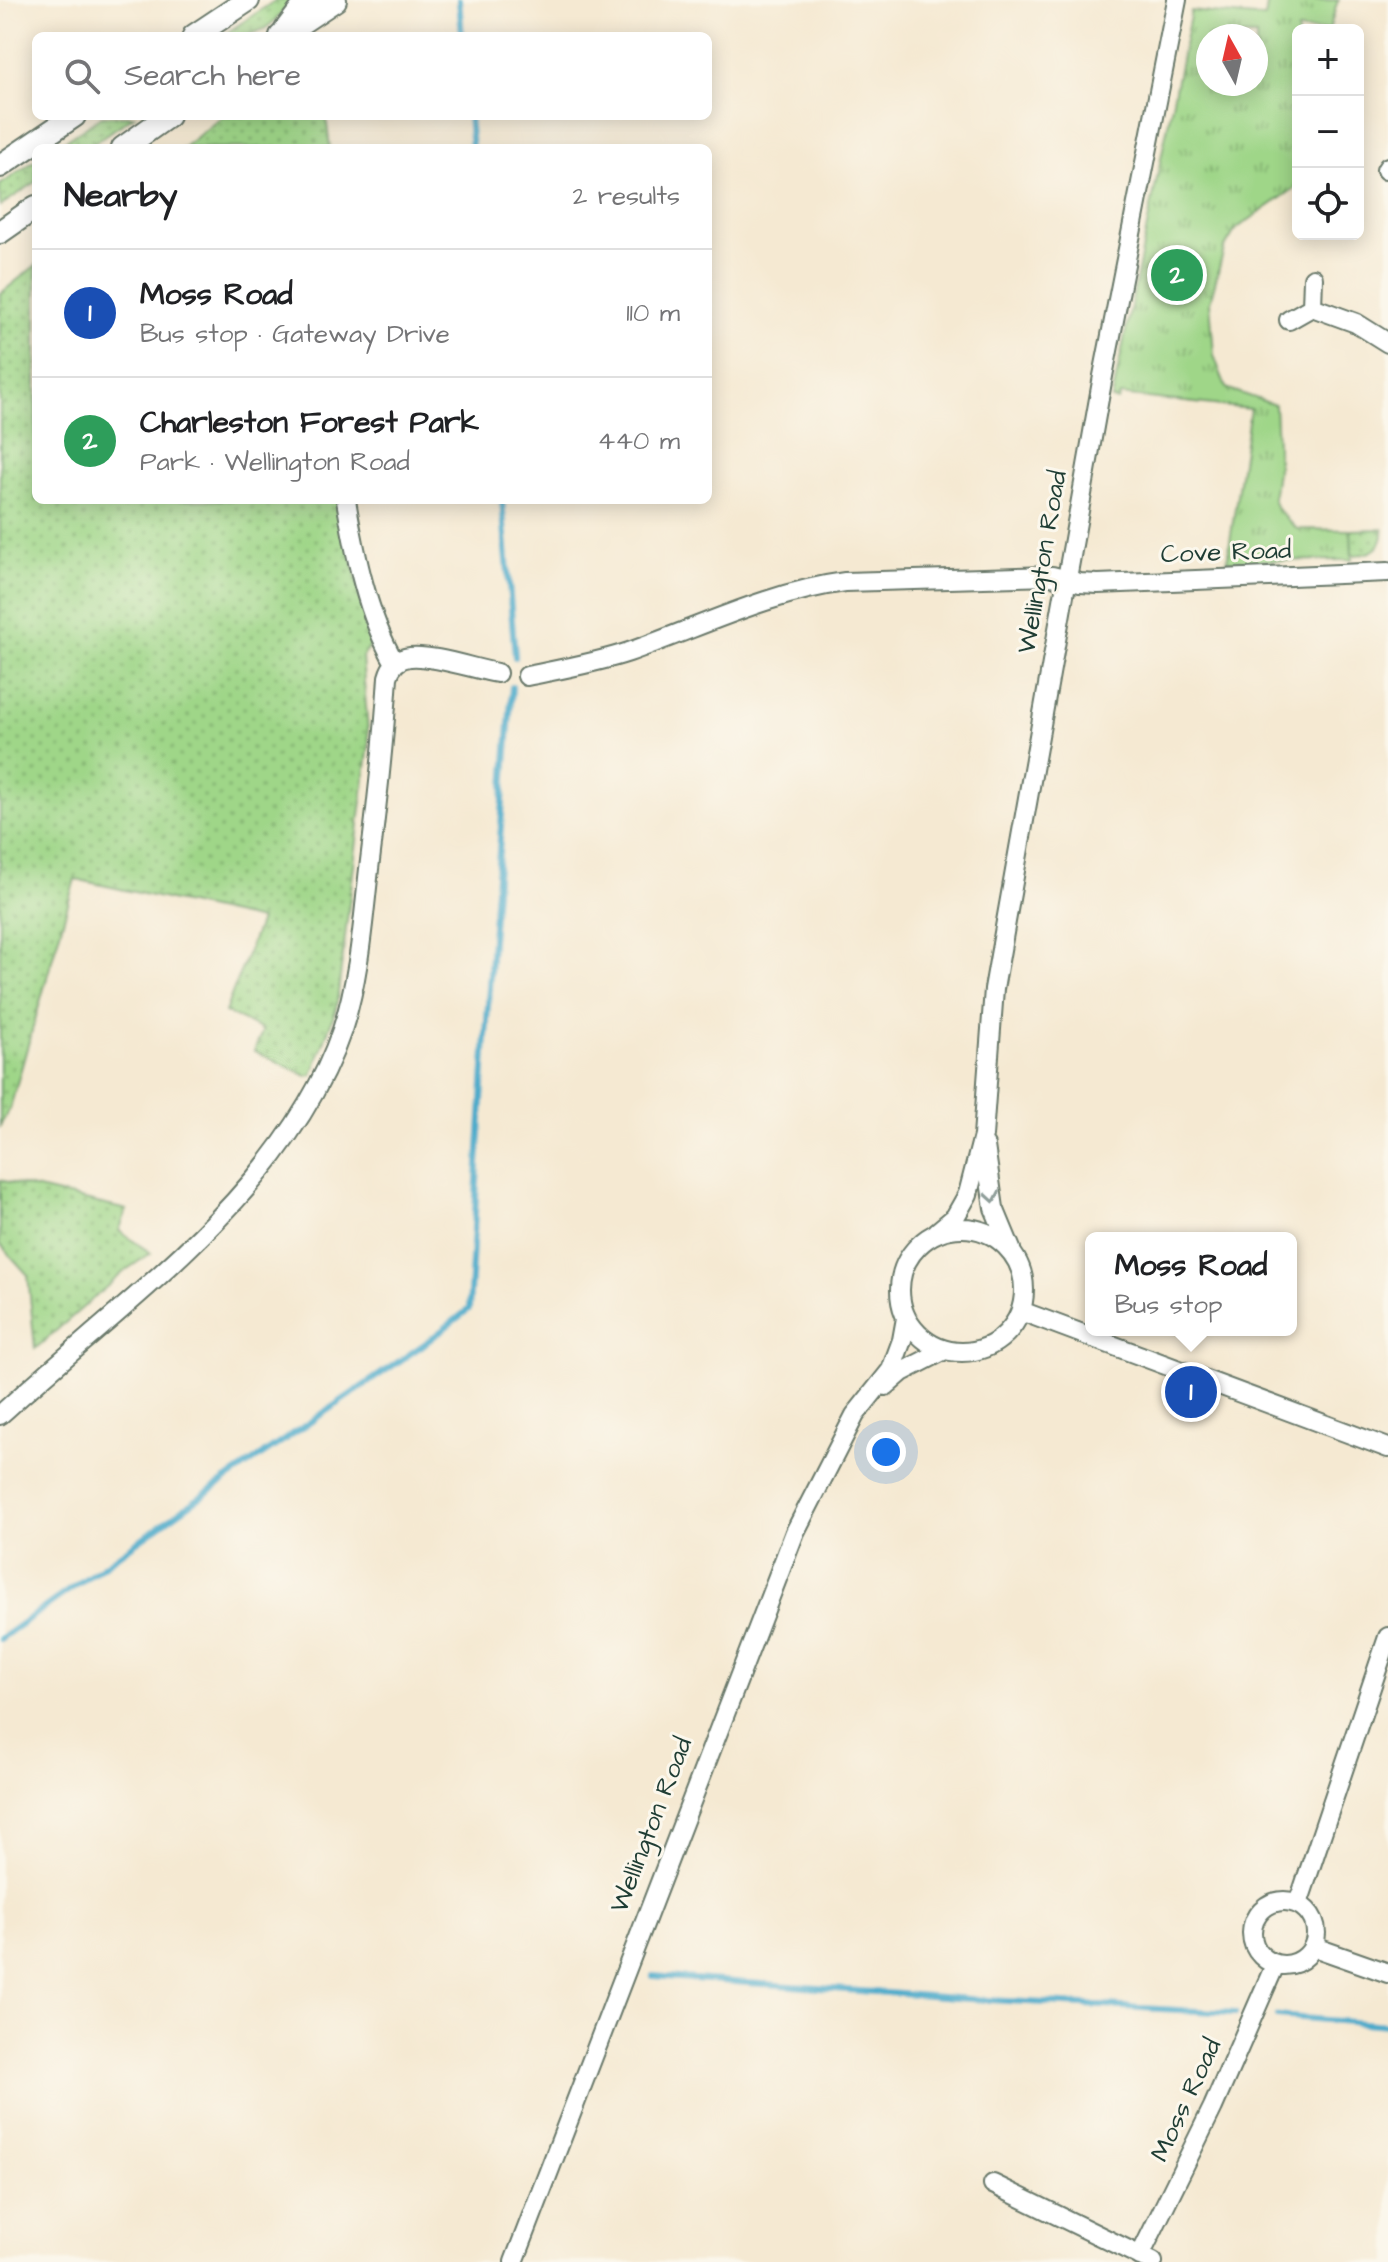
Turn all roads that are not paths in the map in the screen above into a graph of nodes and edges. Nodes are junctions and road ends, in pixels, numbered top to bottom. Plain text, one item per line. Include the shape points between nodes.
1 (248, 0) edge
2 (306, 0) edge
3 (335, 0) edge
4 (1177, 0) edge
5 (200, 32) edge
6 (282, 32) edge
7 (285, 32) edge
8 (68, 120) edge
9 (162, 120) edge
10 (32, 144) edge
11 (33, 144) edge
12 (129, 144) edge
13 (0, 166) edge
14 (32, 210) edge
15 (0, 232) edge
16 (1313, 278) dead end
17 (1312, 307) junction
18 (1289, 320) dead end
19 (1388, 343) edge
20 (347, 504) edge
21 (1388, 572) edge
22 (1067, 579) junction
23 (395, 663) junction
24 (497, 673) dead end
25 (527, 676) dead end
26 (983, 1136) junction
27 (937, 1232) junction
28 (1014, 1255) junction
29 (1021, 1311) junction
30 (906, 1318) junction
31 (1085, 1335) edge
32 (1088, 1336) edge
33 (945, 1350) junction
34 (0, 1415) edge
35 (855, 1415) junction
36 (1388, 1448) edge
37 (1388, 1637) edge
38 (1298, 1904) junction
39 (1314, 1947) junction
40 (1275, 1965) junction
41 (1388, 1973) edge
42 (993, 2184) dead end
43 (1147, 2259) edge
44 (514, 2262) edge

1 - 5 main road
2 - 6 street
3 - 7 main road
4 - 22 street, Wellington Road
8 - 11 main road
9 - 12 main road
10 - 13 main road
14 - 15 main road
16 - 17 street
17 - 18 street
17 - 19 street via 1356,323
20 - 23 street via 370,602
21 - 22 street, Cove Road via 1098,584
22 - 25 street, Cove Road via 821,586 625,653
22 - 26 street, Wellington Road via 994,989
23 - 24 street via 418,657
23 - 34 street via 388,677 354,985 324,1071 284,1141 220,1219
26 - 27 street, Wellington Road via 968,1194 955,1217
26 -> 28 street, Wellington Road via 994,1208
27 - 28 street via 963,1228 988,1233
27 - 30 street via 911,1254 903,1269 900,1302
28 - 29 street via 1022,1273
29 - 31 street
29 - 33 street via 999,1341 963,1353
30 - 33 street via 915,1332
30 - 35 street, Wellington Road via 891,1370
32 - 36 street
33 - 35 street, Wellington Road via 902,1372
35 - 44 street, Wellington Road via 795,1532
37 - 38 street
38 - 39 street via 1314,1922
38 - 40 street via 1269,1904 1254,1919 1252,1941 1264,1960
39 - 40 street via 1302,1961
39 - 41 street
40 - 43 street, Moss Road
42 - 43 street, Moss Road

